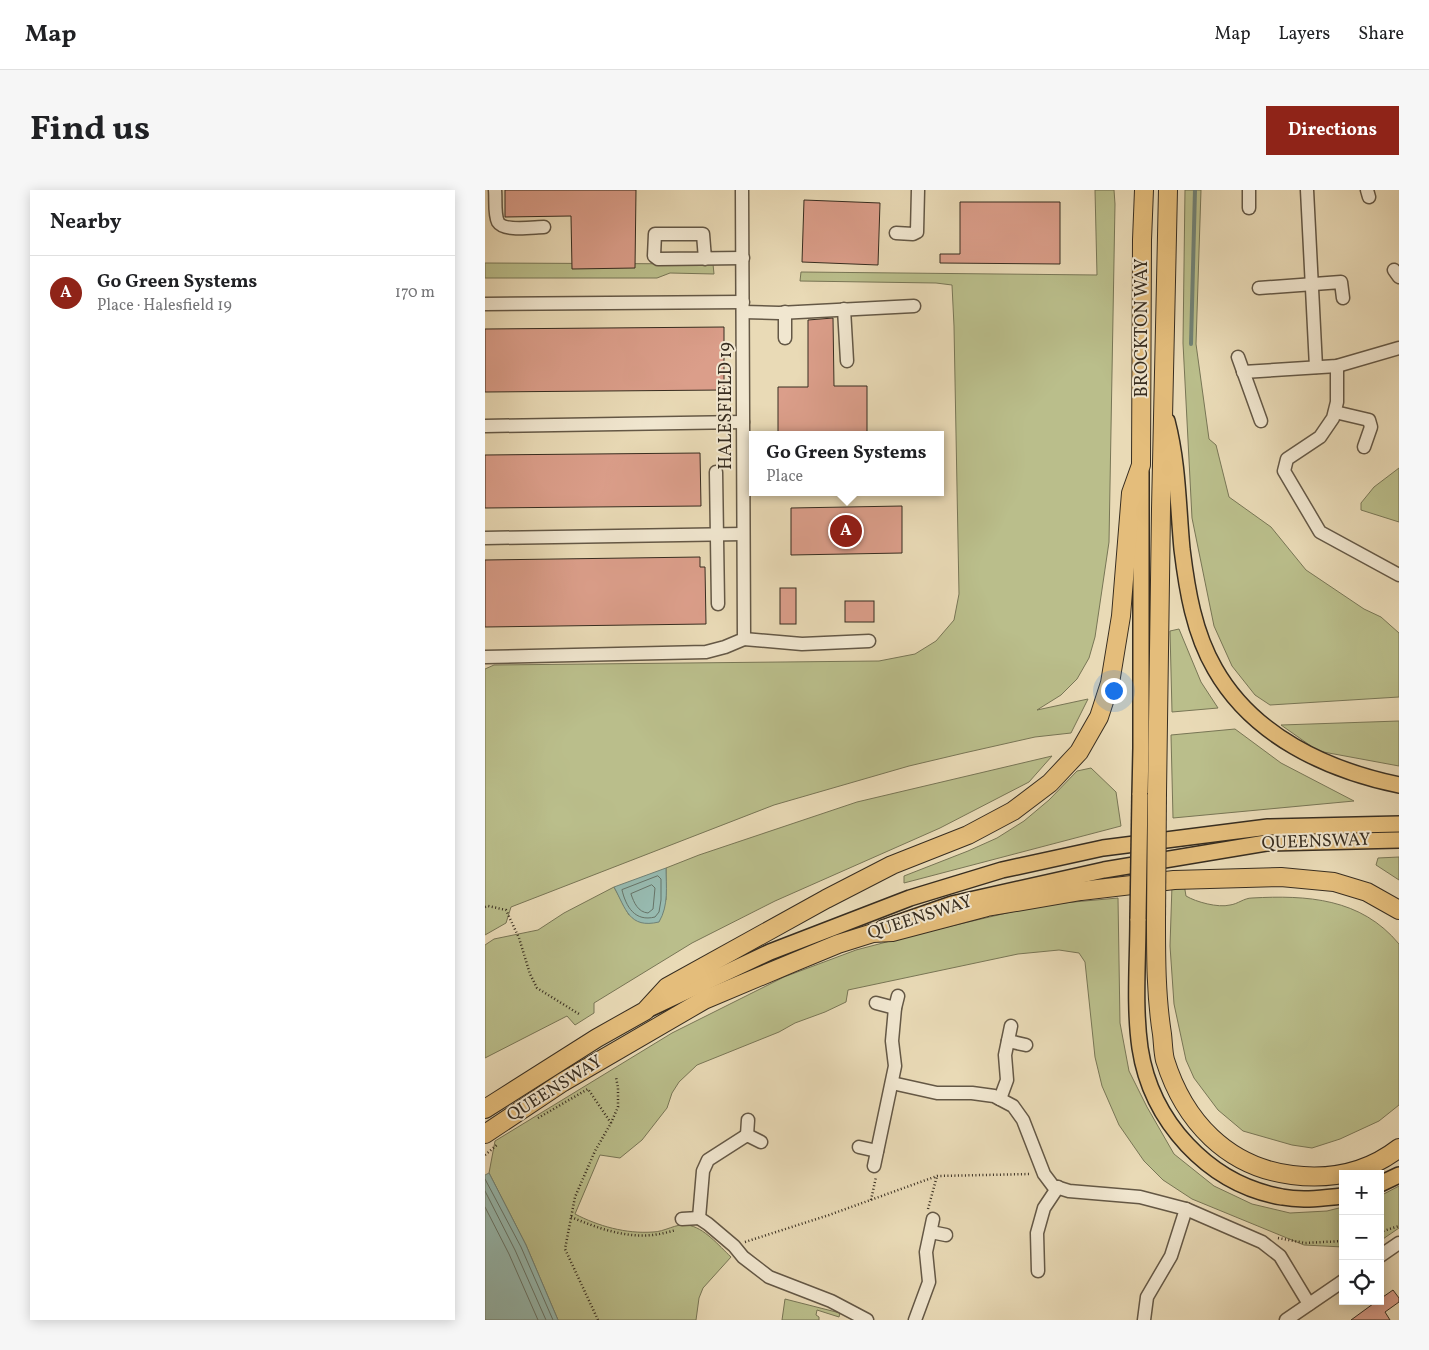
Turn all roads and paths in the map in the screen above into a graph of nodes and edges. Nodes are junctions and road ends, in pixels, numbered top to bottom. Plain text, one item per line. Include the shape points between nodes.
1 (495, 190) edge
2 (743, 190) edge
3 (1135, 190) edge
4 (1144, 190) edge
5 (1249, 190) edge
6 (1307, 190) edge
7 (918, 191) edge
8 (1169, 196) edge
9 (1249, 208) dead end
10 (544, 227) dead end
11 (896, 233) dead end
12 (1142, 240) junction
13 (743, 258) junction
14 (705, 259) dead end
15 (1312, 284) junction
16 (1259, 288) dead end
17 (1343, 298) dead end
18 (485, 304) edge
19 (913, 306) dead end
20 (743, 307) junction
21 (844, 309) junction
22 (785, 312) junction
23 (785, 338) dead end
24 (1399, 348) edge
25 (1238, 357) dead end
26 (847, 361) dead end
27 (1337, 366) junction
28 (1316, 367) junction
29 (1243, 372) junction
30 (1163, 410) junction
31 (1335, 412) junction
32 (1261, 421) dead end
33 (743, 422) junction
34 (485, 426) edge
35 (1364, 447) dead end
36 (1141, 465) junction
37 (716, 472) dead end
38 (748, 486) edge
39 (717, 534) junction
40 (743, 534) junction
41 (485, 538) edge
42 (1399, 575) edge
43 (718, 604) dead end
44 (744, 639) junction
45 (869, 641) dead end
46 (485, 657) edge
47 (1150, 706) junction
48 (1150, 748) junction
49 (1399, 785) edge
50 (1399, 824) edge
51 (1399, 840) edge
52 (486, 906) edge
53 (1399, 910) edge
54 (873, 933) junction
55 (876, 1003) dead end
56 (645, 1011) junction
57 (579, 1014) dead end
58 (1011, 1026) dead end
59 (1008, 1040) junction
60 (1027, 1045) dead end
61 (616, 1077) dead end
62 (891, 1083) junction
63 (1000, 1099) junction
64 (485, 1109) edge
65 (748, 1120) dead end
66 (532, 1121) dead end
67 (611, 1123) junction
68 (747, 1136) junction
69 (493, 1138) edge
70 (761, 1142) dead end
71 (859, 1147) dead end
72 (1399, 1148) edge
73 (877, 1151) junction
74 (485, 1155) edge
75 (874, 1166) joint
76 (1044, 1174) junction
77 (1399, 1175) edge
78 (937, 1176) junction
79 (1384, 1182) edge
80 (1058, 1187) junction
81 (1339, 1196) edge
82 (871, 1200) junction
83 (1186, 1209) junction
84 (571, 1217) junction
85 (699, 1218) junction
86 (933, 1219) joint
87 (681, 1224) joint
88 (1399, 1226) edge
89 (1384, 1231) edge
90 (931, 1232) junction
91 (946, 1235) dead end
92 (1275, 1237) dead end
93 (1339, 1241) edge
94 (1399, 1243) edge
95 (734, 1246) junction
96 (1384, 1253) edge
97 (1038, 1271) dead end
98 (1339, 1284) edge
99 (1309, 1304) junction
100 (598, 1320) edge
101 (867, 1320) edge
102 (915, 1320) edge
103 (1144, 1320) edge
104 (1286, 1320) edge

1 - 10 street via 499,223 510,228
2 - 13 street, HALESFIELD 19
3 - 12 highway
4 - 12 highway, BROCKTON WAY
5 - 9 street
6 - 15 street
7 - 11 street via 917,232
8 - 30 highway, BROCKTON WAY
12 - 36 highway, BROCKTON WAY
13 - 14 street
13 - 20 street, HALESFIELD 19
15 - 16 street
15 - 17 street via 1341,282
15 - 28 street
18 - 20 street
19 - 21 street
20 - 22 street
20 - 33 street, HALESFIELD 19
21 - 22 street
21 - 26 street
22 - 23 street
24 - 27 street
25 - 29 street
27 - 28 street
27 - 31 street
28 - 29 street
29 - 32 street
30 - 47 highway, BROCKTON WAY
30 - 49 main road via 1173,446 1182,549 1192,610 1210,659 1233,694 1272,733 1333,766
31 - 35 street via 1369,420 1371,427
31 - 42 street via 1320,437 1287,460 1284,471 1320,532
33 - 34 street
33 - 38 street, HALESFIELD 19
36 - 47 main road
36 - 56 highway, BROCKTON WAY via 1131,493 1121,616 1110,682 1099,717 1079,752 1050,783 1013,811 968,835 892,865 826,899 667,987
37 - 39 street
38 - 40 street, HALESFIELD 19
39 - 40 street
39 - 41 street
39 - 43 street
40 - 44 street, HALESFIELD 19
44 - 45 street via 802,644
44 - 46 street via 706,652
47 - 48 highway, BROCKTON WAY
48 - 72 highway, BROCKTON WAY, bridge via 1157,793 1156,973 1159,1012 1165,1059 1193,1118 1215,1143 1246,1163 1279,1174 1314,1178 1354,1172
48 - 81 main road, bridge via 1140,795 1137,1011 1140,1048 1158,1104 1193,1152 1217,1172 1247,1187 1283,1198
50 - 56 main road, QUEENSWAY via 1268,828 1103,848 1001,870 910,898 770,952
51 - 54 main road, QUEENSWAY via 1266,843 1104,870 952,904 890,924
52 - 57 path via 506,910 537,988
53 - 54 highway via 1367,892 1334,882 1281,877 1174,880 987,907 892,932
54 - 69 highway, QUEENSWAY via 704,1000 563,1082
55 - 62 street via 896,1002 892,1041 895,1066
56 - 64 highway, QUEENSWAY
58 - 59 street
59 - 60 street
59 - 63 street via 1005,1055 1007,1080
61 - 67 path via 617,1107
62 - 63 street via 937,1093 972,1093
62 - 73 street
63 - 76 street via 1013,1106 1023,1120
65 - 68 street
66 - 67 path via 588,1089
67 - 84 path via 595,1150 575,1197
68 - 70 street
68 - 85 street via 708,1160 703,1171
69 - 74 path
71 - 73 street
73 - 75 street
75 - 82 path via 877,1174
76 - 78 path
76 - 80 street via 1053,1186
77 - 79 main road
78 - 82 path
78 - 86 path via 928,1209
80 - 83 street via 1069,1191 1140,1197
80 - 97 street via 1044,1208 1037,1233
82 - 95 path
83 - 99 street via 1262,1242 1280,1256
83 - 103 street via 1171,1256 1147,1297
84 - 87 path via 597,1228 627,1234 652,1235
84 - 100 path via 565,1249
85 - 87 street
85 - 95 street
86 - 90 street
88 - 89 path
90 - 91 street
90 - 102 street via 927,1252 929,1282
92 - 93 path via 1305,1243
94 - 96 street
95 - 101 street via 769,1277
98 - 99 street
99 - 104 street

